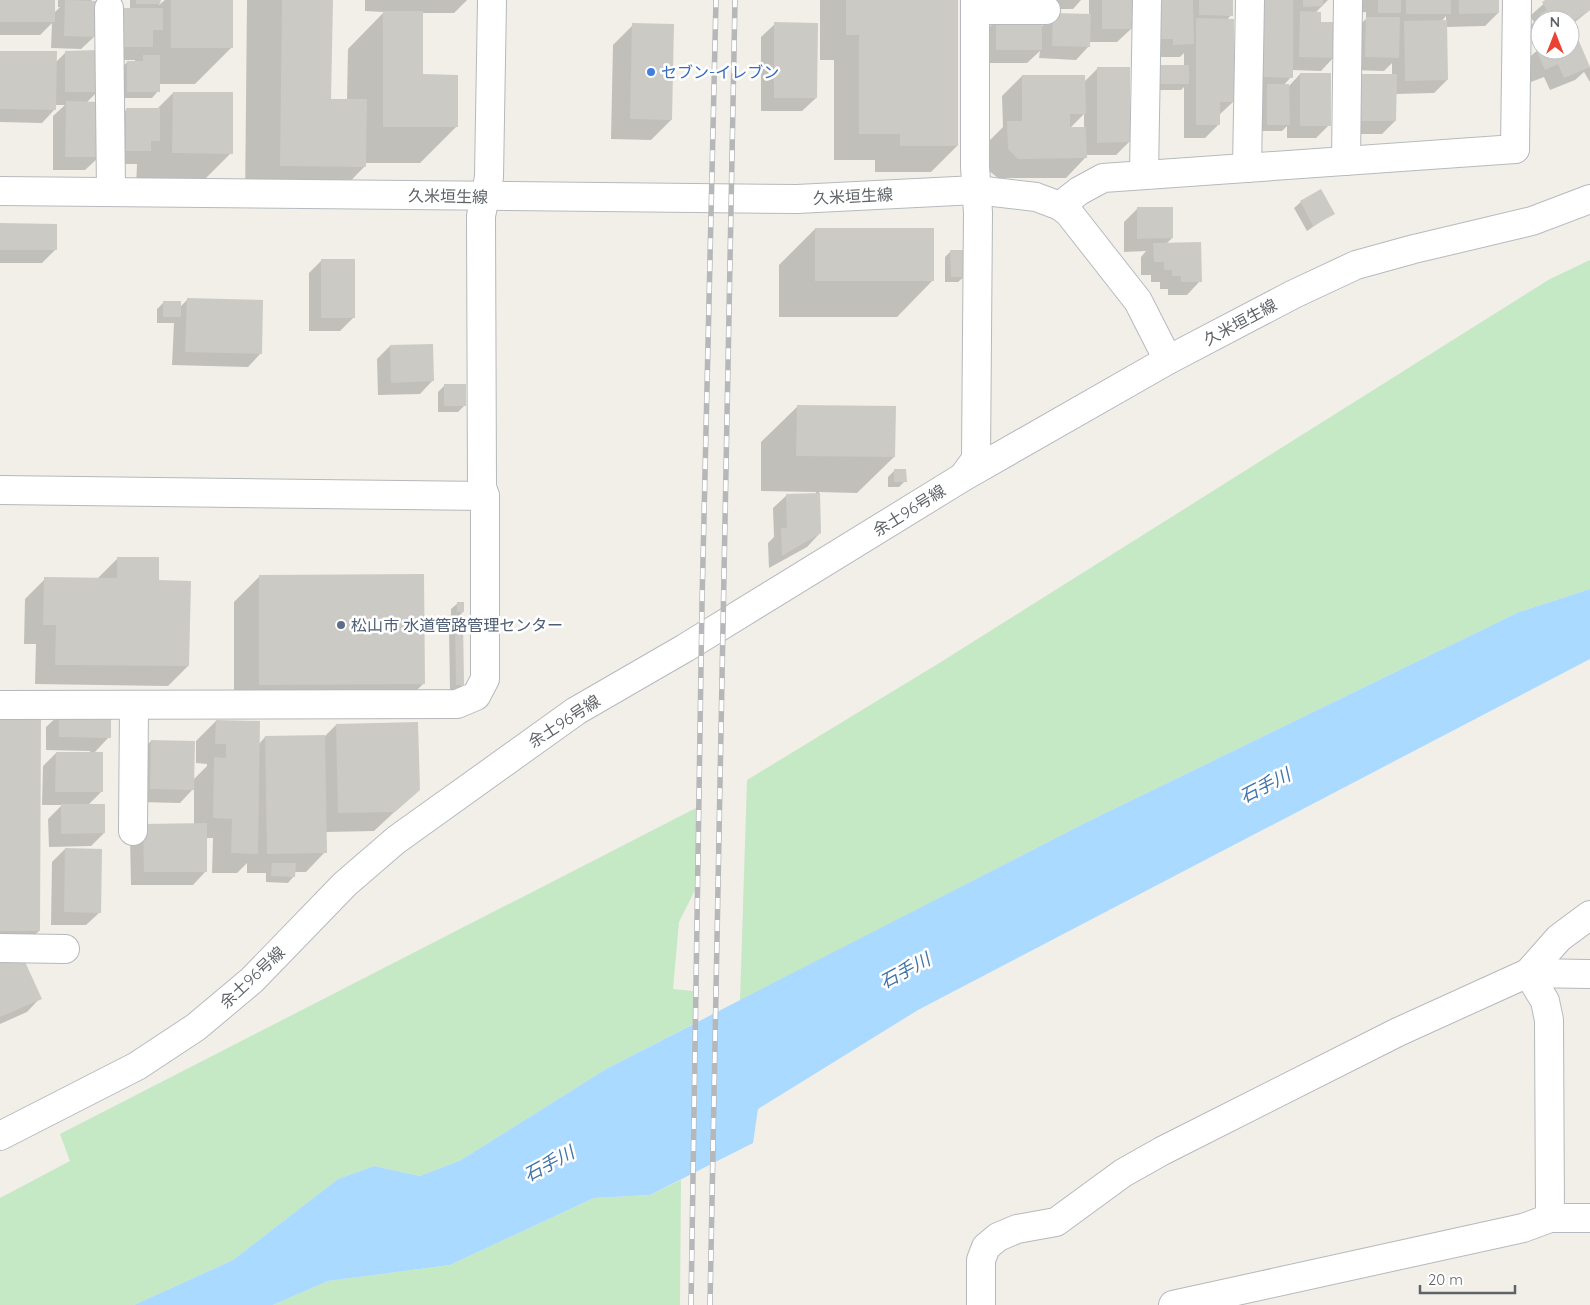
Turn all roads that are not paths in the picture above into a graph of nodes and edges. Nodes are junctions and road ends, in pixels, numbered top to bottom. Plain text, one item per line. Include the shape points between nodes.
1 (492, 0) edge
2 (1147, 0) edge
3 (1250, 0) edge
4 (1348, 0) edge
5 (1517, 0) edge
6 (975, 5) edge
7 (109, 8) dead end
8 (1046, 10) dead end
9 (1346, 161) junction
10 (1247, 168) junction
11 (1144, 175) junction
12 (976, 190) junction
13 (0, 191) edge
14 (110, 192) junction
15 (484, 197) junction
16 (1590, 199) edge
17 (1060, 206) junction
18 (1168, 360) junction
19 (963, 477) junction
20 (0, 490) edge
21 (485, 496) junction
22 (134, 704) junction
23 (0, 705) edge
24 (133, 831) dead end
25 (1590, 915) edge
26 (0, 948) edge
27 (64, 949) dead end
28 (1528, 972) junction
29 (1590, 974) edge
30 (0, 1136) edge
31 (1550, 1218) junction
32 (1590, 1218) edge
33 (981, 1305) edge
34 (1172, 1305) edge

1 - 15 street via 488,177
2 - 11 street
3 - 10 street
4 - 9 street
5 - 9 street via 1515,150
6 - 8 street
6 - 12 street
7 - 14 street
9 - 10 street
10 - 11 street
11 - 17 street via 1103,178
12 - 15 street, 久米垣生線 via 797,199
12 - 17 street, 久米垣生線 via 1036,197
12 - 19 street via 976,459
13 - 14 street, 久米垣生線
14 - 15 street, 久米垣生線
15 - 21 street via 480,216 482,487
16 - 18 street, 久米垣生線 via 1532,221 1414,248 1356,266 1294,294
17 - 18 street, 久米垣生線 via 1069,212 1138,301
18 - 19 street, 余土96号線
19 - 30 street, 余土96号線 via 576,712 396,840 345,884 252,980 196,1027 138,1066
20 - 21 street
21 - 22 street via 485,679 476,696 457,704
22 - 23 street
22 - 24 street
25 - 28 street via 1559,938
26 - 27 street
28 - 29 street
28 - 31 street via 1545,1001 1549,1020
28 - 33 street via 1398,1032 1162,1150 1123,1173 1056,1222 1017,1229 998,1237 986,1247 980,1260
31 - 32 street
31 - 34 street via 1523,1228

